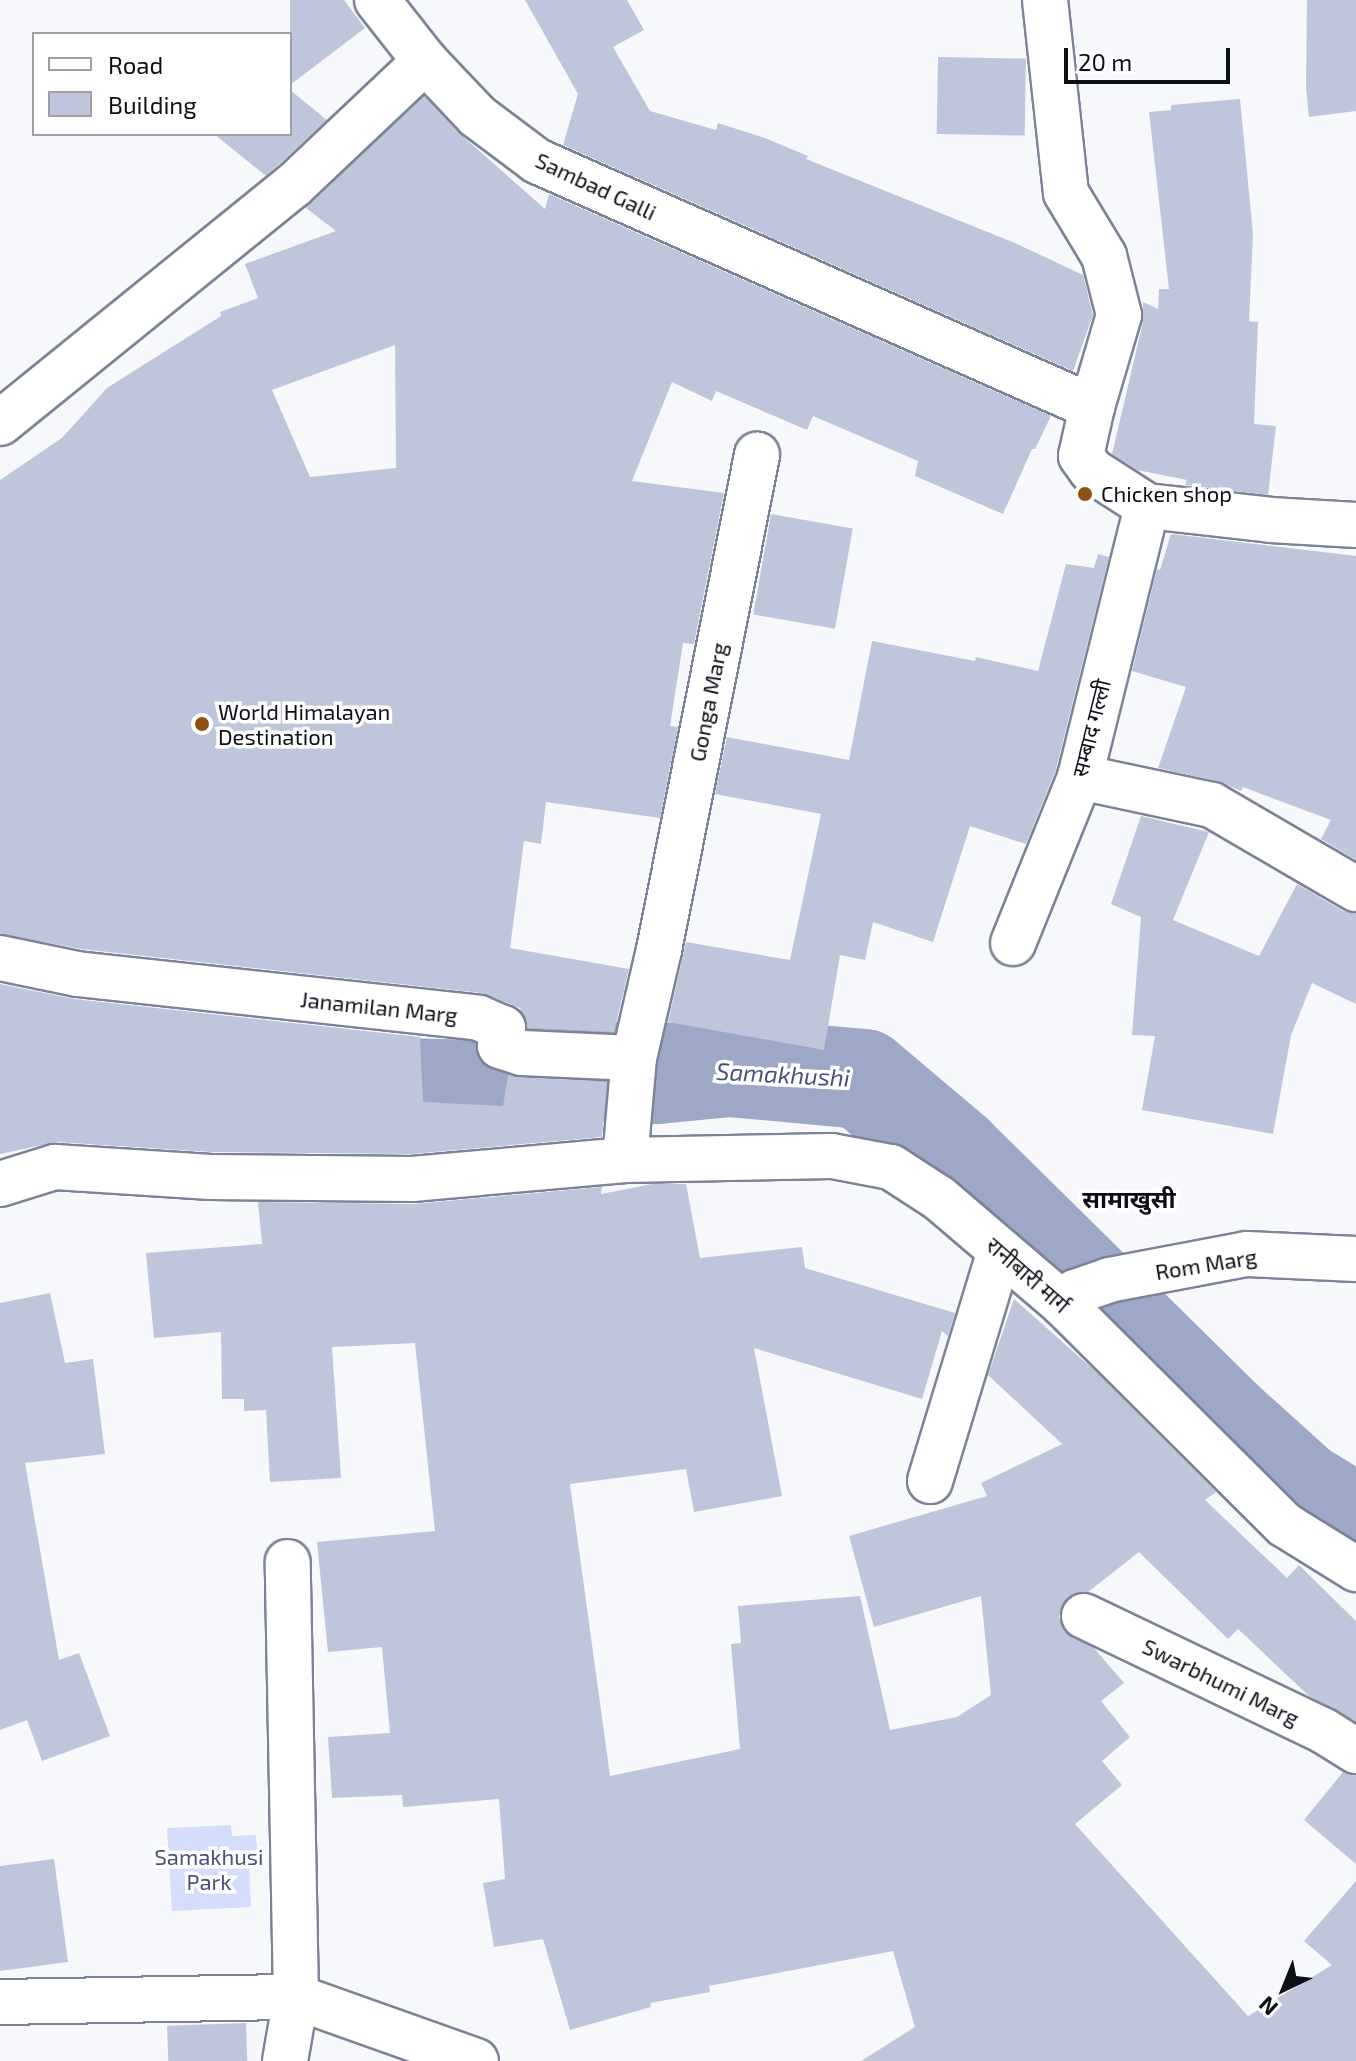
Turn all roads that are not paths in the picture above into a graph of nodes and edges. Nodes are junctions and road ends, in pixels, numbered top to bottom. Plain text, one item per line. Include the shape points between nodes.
1 (377, 0) edge
2 (1045, 0) edge
3 (425, 61) junction
4 (1092, 407) junction
5 (0, 423) edge
6 (757, 455) dead end
7 (1147, 506) junction
8 (1356, 525) edge
9 (1080, 777) junction
10 (1356, 889) edge
11 (1013, 943) dead end
12 (0, 958) edge
13 (634, 1058) junction
14 (625, 1160) junction
15 (0, 1184) edge
16 (1000, 1250) junction
17 (1356, 1259) edge
18 (1082, 1292) junction
19 (930, 1481) dead end
20 (288, 1562) dead end
21 (1356, 1569) edge
22 (1084, 1616) dead end
23 (1356, 1751) edge
24 (296, 1997) junction
25 (0, 2002) edge
26 (285, 2061) edge
27 (476, 2061) edge

1 - 3 street, Sambad Galli
2 - 4 street via 1066,193 1104,256 1119,315
3 - 4 street, Sambad Galli via 477,116 537,161
3 - 5 street via 293,186
4 - 7 street via 1081,456 1091,470
6 - 13 street, Gonga Marg
7 - 8 street
7 - 9 street, सम्बाद गल्ली
9 - 10 street via 1212,805
9 - 11 street, सम्बाद गल्ली
12 - 13 street, Janamilan Marg via 77,974 479,1018 503,1028 500,1046 522,1053
13 - 14 street
14 - 15 street, रानीबारी मार्ग via 412,1179 211,1177 55,1167
14 - 16 street, रानीबारी मार्ग via 832,1156 891,1167 939,1198
16 - 18 street, रानीबारी मार्ग
16 - 19 street
17 - 18 street, Rom Marg via 1247,1254
18 - 21 street, रानीबारी मार्ग via 1285,1525
20 - 24 street
22 - 23 street, Swarbhumi Marg
24 - 25 street
24 - 26 street
24 - 27 street

